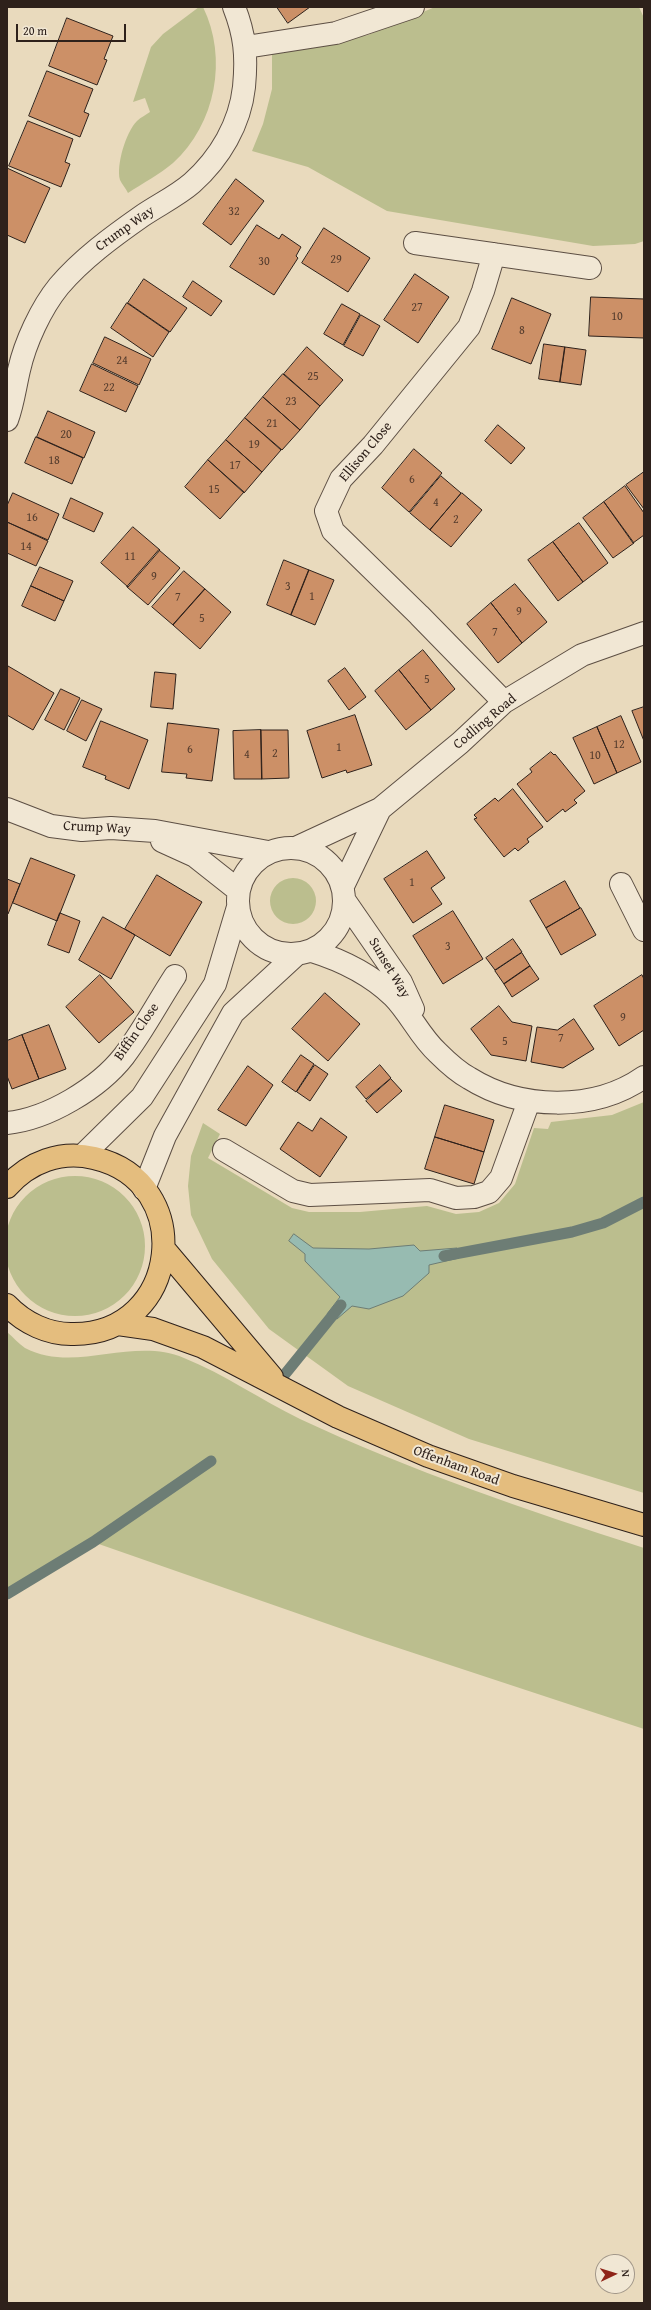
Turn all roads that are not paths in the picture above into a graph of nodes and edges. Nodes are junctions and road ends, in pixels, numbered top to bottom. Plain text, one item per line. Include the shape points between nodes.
1 (234, 7) edge
2 (413, 7) edge
3 (246, 47) junction
4 (415, 243) dead end
5 (494, 254) junction
6 (590, 268) dead end
7 (7, 420) edge
8 (644, 633) edge
9 (504, 702) junction
10 (7, 809) edge
11 (380, 809) junction
12 (141, 831) junction
13 (298, 847) junction
14 (268, 852) junction
15 (621, 884) dead end
16 (344, 893) junction
17 (238, 898) junction
18 (644, 930) edge
19 (304, 952) junction
20 (175, 976) dead end
21 (426, 1038) junction
22 (644, 1077) edge
23 (530, 1101) junction
24 (7, 1123) edge
25 (224, 1150) dead end
26 (83, 1155) junction
27 (7, 1187) edge
28 (144, 1188) junction
29 (165, 1250) junction
30 (7, 1305) edge
31 (118, 1324) junction
32 (277, 1384) junction
33 (644, 1525) edge

1 - 3 street, Crump Way
2 - 3 street via 336,33
3 - 7 street, Crump Way via 242,103 223,147 192,183 95,250 58,287 33,329 19,369 13,405
4 - 5 street
5 - 6 street
5 - 9 street, Ellison Close via 469,327 373,445 341,479 326,511 333,531
8 - 9 street, Codling Road via 582,655
9 - 11 street, Codling Road via 460,743
10 - 12 street, Crump Way via 51,826 82,830 111,828
11 - 13 street, Codling Road
11 - 16 street, Codling Road
12 - 14 street, Crump Way via 155,831
12 - 17 street, Crump Way via 194,856
13 - 14 street
13 - 16 street via 313,851 326,860 337,871
14 - 17 street via 244,875
15 - 18 street
16 - 19 street via 342,917 336,931 325,942
16 - 21 street, Sunset Way via 401,982
17 - 19 street via 243,923 252,937 264,947 280,953
17 - 26 street via 215,984 142,1097
19 - 21 street, Sunset Way via 336,958 357,969 393,996
19 - 28 street via 233,1013 165,1136
20 - 24 street, Biffin Close via 124,1056 91,1088 46,1113
21 - 23 street, Sunset Way via 437,1052 469,1078 500,1093
22 - 23 street, Sunset Way via 601,1097 572,1104
23 - 25 street via 501,1178 489,1192 474,1197 456,1198 430,1190 310,1195 292,1191
26 - 27 main road via 60,1156 38,1162 18,1174
26 - 28 main road via 113,1164 127,1172
28 - 29 main road via 156,1207 163,1228
29 - 31 main road via 158,1279 142,1305
29 - 32 main road, Offenham Road
30 - 31 main road via 31,1324 60,1334 90,1334
31 - 32 main road, Offenham Road via 153,1329 203,1347
32 - 33 main road, Offenham Road via 338,1417 428,1456 513,1486

